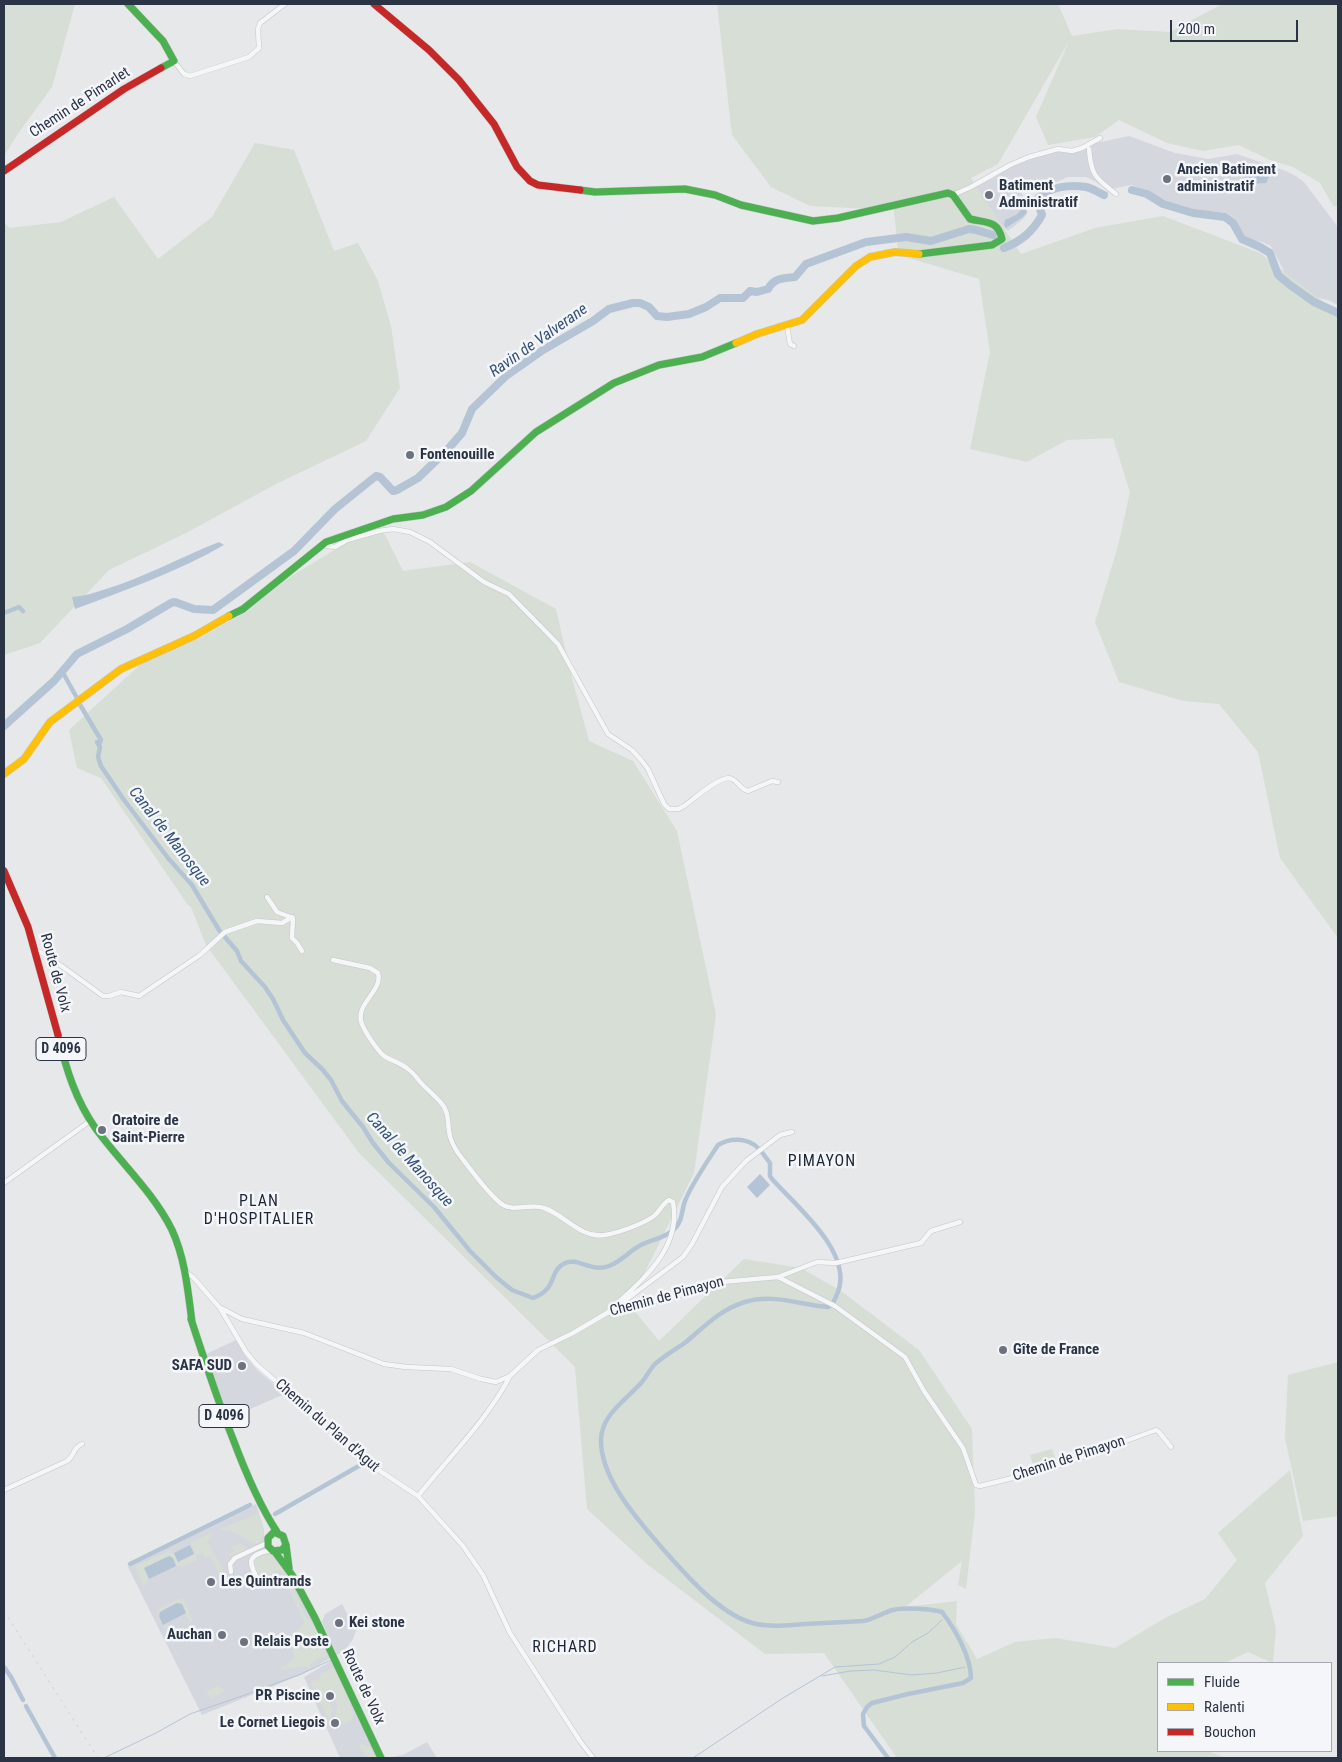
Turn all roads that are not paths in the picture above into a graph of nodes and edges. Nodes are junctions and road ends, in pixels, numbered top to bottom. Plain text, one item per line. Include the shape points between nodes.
1 (128, 4) edge
2 (285, 4) edge
3 (374, 4) edge
4 (174, 62) junction
5 (1100, 138) dead end
6 (1089, 150) dead end
7 (4, 171) edge
8 (953, 194) junction
9 (1116, 194) dead end
10 (787, 326) junction
11 (794, 346) dead end
12 (321, 545) junction
13 (4, 774) edge
14 (778, 782) dead end
15 (4, 871) edge
16 (267, 896) dead end
17 (292, 917) junction
18 (36, 951) junction
19 (302, 951) dead end
20 (333, 960) dead end
21 (90, 1121) junction
22 (792, 1132) dead end
23 (4, 1183) edge
24 (158, 1207) junction
25 (958, 1223) dead end
26 (174, 1246) junction
27 (184, 1272) junction
28 (778, 1277) junction
29 (219, 1307) junction
30 (607, 1313) junction
31 (192, 1322) junction
32 (510, 1376) junction
33 (82, 1444) dead end
34 (1171, 1446) dead end
35 (4, 1490) edge
36 (418, 1496) junction
37 (262, 1509) junction
38 (277, 1532) junction
39 (271, 1545) junction
40 (286, 1545) junction
41 (231, 1572) dead end
42 (292, 1575) junction
43 (260, 1585) dead end
44 (382, 1758) edge
45 (594, 1758) edge

1 - 4 street via 163,41
2 - 4 street via 260,23 259,48 249,57 190,76
3 - 8 street via 422,43 466,89 498,131 522,173 538,185 580,192 684,189 812,221 941,193
4 - 7 street, Chemin de Pimarlet via 124,89
5 - 8 street via 1072,151 1058,149 1030,157
6 - 9 street via 1093,174
8 - 10 street via 969,218 994,223 1002,239 993,244 926,254 895,252 870,257 856,266 802,320
10 - 11 street via 790,344
10 - 12 street via 757,334 702,357 659,365 614,382 536,432 471,490 446,507 368,526
12 - 13 street via 243,609 194,636 119,670 50,722 24,759
12 - 14 street via 334,547 347,540 393,529 410,532 430,542 484,582 509,594 558,644 608,734 636,753 669,809 684,806 726,778 732,778 748,791 772,781
15 - 18 street, Route de Volx / D 4096 via 22,907
16 - 17 street via 277,912
17 - 18 street via 282,923 257,921 223,933 200,955 139,996 120,992 103,996 45,954
17 - 19 street via 292,938
18 - 21 street, Route de Volx / D 4096 via 68,1074
20 - 30 street via 370,968 378,973 378,983 362,1010 364,1027 381,1053 409,1069 442,1104 456,1149 499,1202 509,1207 544,1208 585,1232 603,1235 648,1220 666,1201 674,1203 668,1246 647,1274
21 - 23 street
21 - 24 street, Route de Volx / D 4096
22 - 30 street via 782,1134 768,1144 726,1182 679,1261
24 - 26 street, Route de Volx / D 4096
24 - 27 street, Route de Volx / D 4096 via 179,1249
25 - 28 street via 931,1231 921,1243 838,1262 817,1262
26 - 27 street
26 - 31 street, Route de Volx / D 4096
27 - 29 street
27 - 31 street, Route de Volx / D 4096
28 - 30 street, Chemin de Pimayon via 710,1283 675,1298
28 - 34 street, Chemin de Pimayon via 833,1305 905,1357 920,1386 963,1448 976,1485 1049,1469 1156,1430
29 - 32 street via 242,1319 304,1333 384,1364 450,1369 493,1381
29 - 36 street, Chemin du Plan d'Agut via 256,1364 371,1465
30 - 32 street, Chemin de Pimayon via 538,1350
31 - 37 street, Route de Volx / D 4096 via 216,1394
32 - 36 street, Chemin de Pimayon via 473,1430
33 - 35 street via 75,1448 68,1460
36 - 45 street, Chemin du Plan d'Agut via 463,1546 483,1575 510,1633
37 - 38 street, Route de Volx / D 4096
37 - 39 street, Route de Volx / D 4096
38 - 39 street
38 - 40 street, Route de Volx via 285,1536
39 - 40 street via 282,1550
39 - 41 street via 235,1558 230,1564
39 - 42 street, Route de Volx / D 4096
39 - 43 street via 251,1560
40 - 42 street, Route de Volx / D 4096
42 - 44 street, Route de Volx / D 4096

